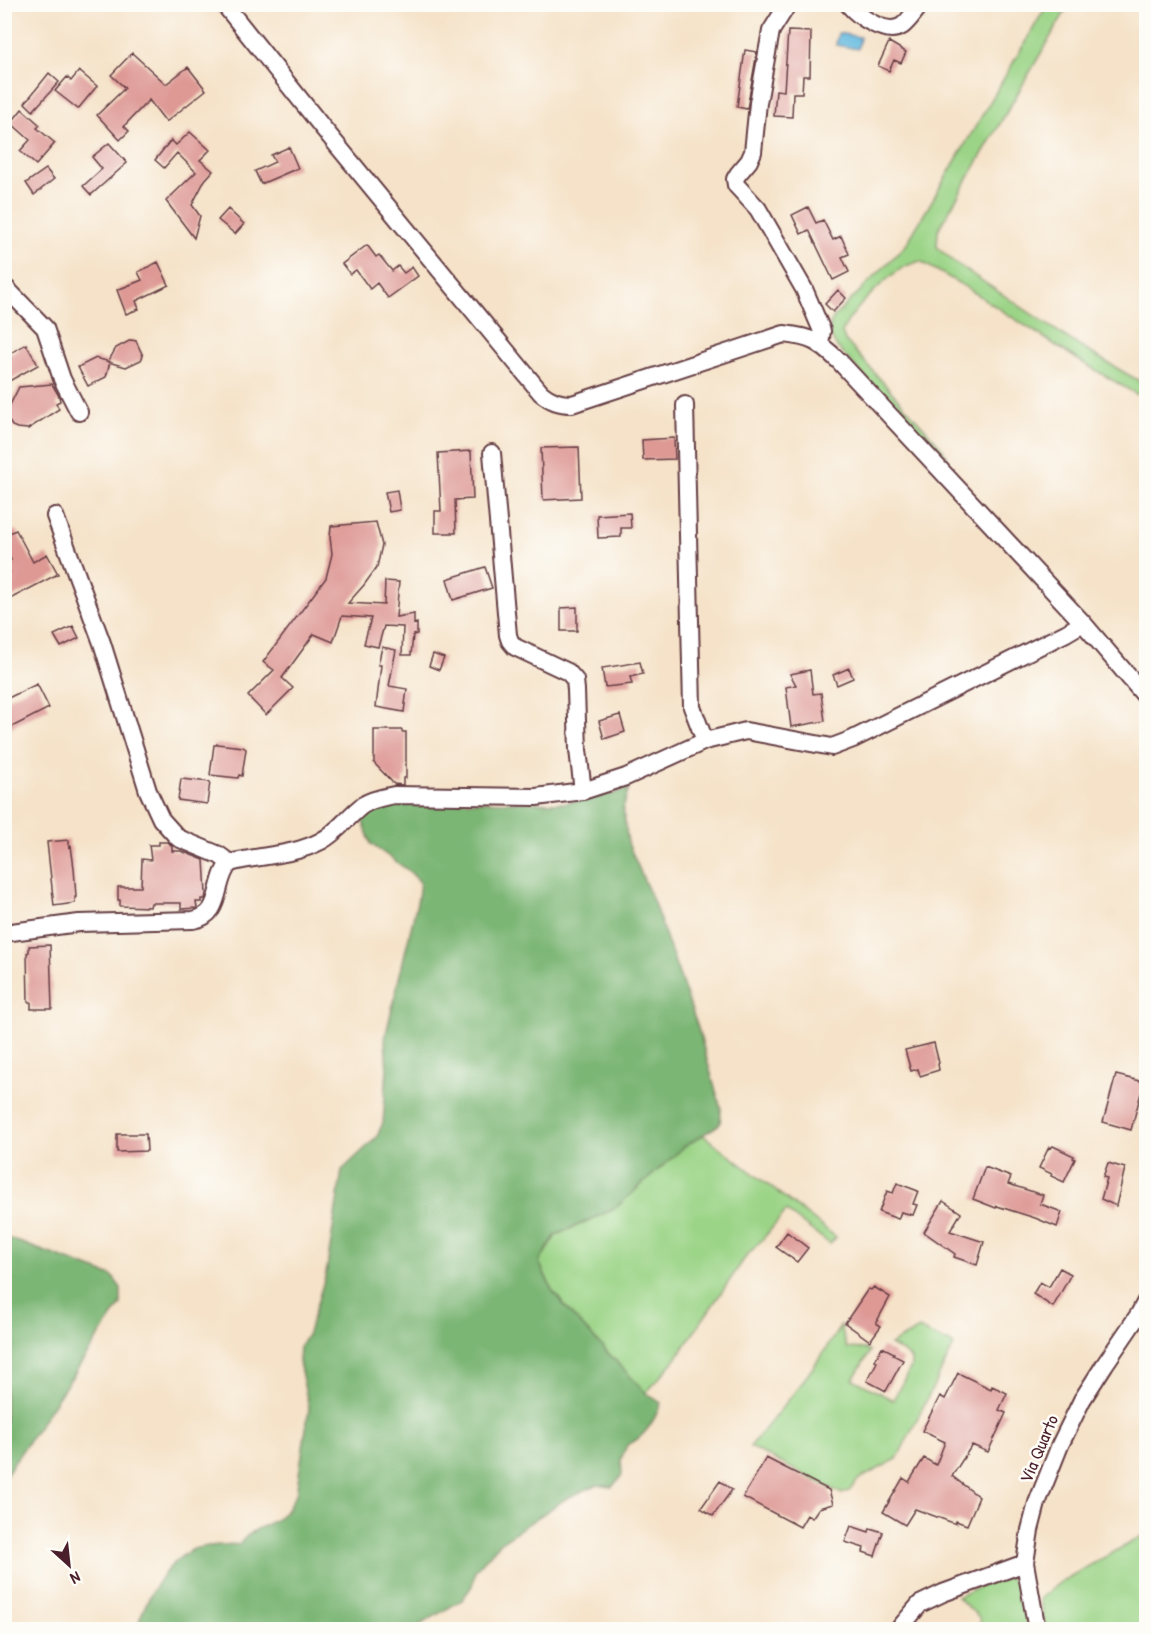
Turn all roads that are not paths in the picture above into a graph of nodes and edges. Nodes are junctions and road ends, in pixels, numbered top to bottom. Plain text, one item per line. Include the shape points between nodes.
1 (224, 4) edge
2 (788, 4) edge
3 (848, 4) edge
4 (921, 4) edge
5 (4, 286) edge
6 (820, 343) junction
7 (685, 405) dead end
8 (79, 412) dead end
9 (492, 453) dead end
10 (55, 516) dead end
11 (1083, 623) junction
12 (1146, 697) edge
13 (705, 741) junction
14 (583, 790) junction
15 (230, 863) junction
16 (4, 933) edge
17 (1146, 1301) edge
18 (1025, 1563) junction
19 (898, 1629) edge
20 (1036, 1629) edge

1 - 6 street via 550,400 572,405 784,334
2 - 6 street via 771,31 753,152 735,179 758,209 804,289 822,331
3 - 4 street via 887,29 902,26
5 - 8 street via 45,328 62,379
6 - 11 street
7 - 13 street via 692,707
9 - 14 street via 508,635 515,647 568,672 575,680
10 - 15 street via 102,643 156,810 178,838
11 - 12 street
11 - 13 street via 832,747 746,731
13 - 14 street via 626,777
14 - 15 street via 536,797 377,798 309,847
15 - 16 street via 224,869 210,913 202,919 79,923
17 - 18 street, Via Quarto via 1082,1400 1060,1445 1037,1503
18 - 19 street via 920,1604
18 - 20 street, Via Quarto

